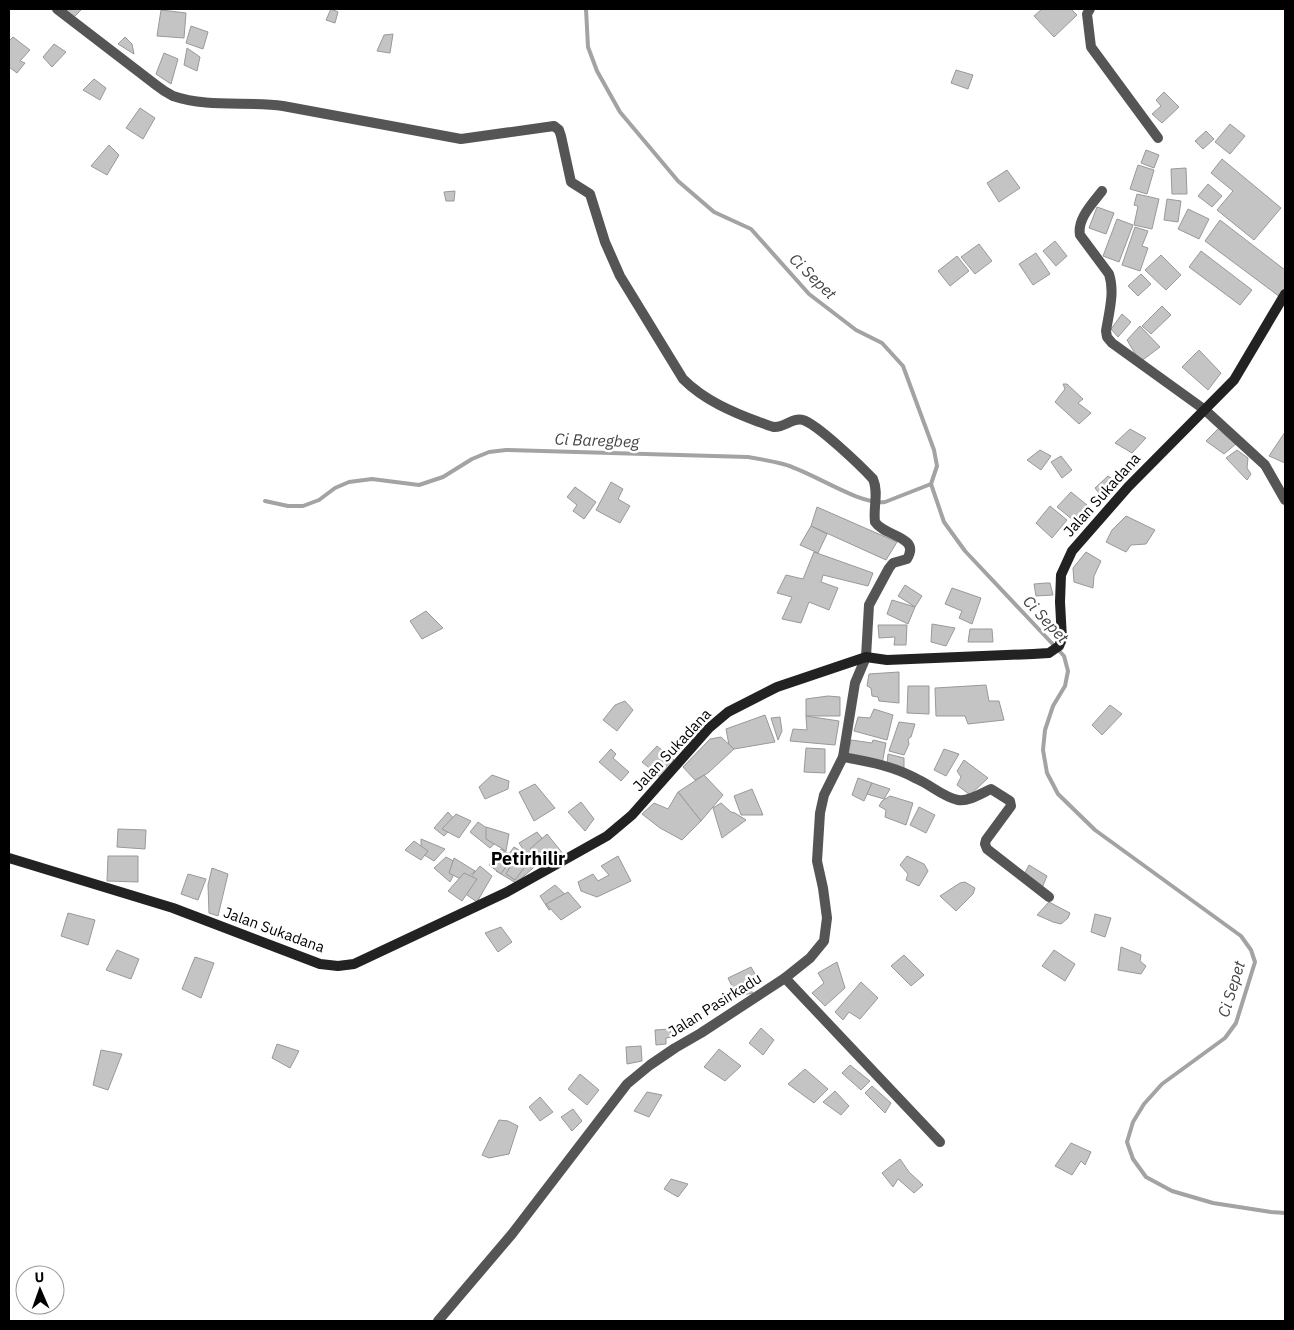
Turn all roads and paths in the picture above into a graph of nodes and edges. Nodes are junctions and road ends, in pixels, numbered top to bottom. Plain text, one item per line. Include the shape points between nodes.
1 (57, 9) edge
2 (1090, 9) edge
3 (1158, 138) dead end
4 (1102, 191) dead end
5 (1285, 294) edge
6 (1205, 410) junction
7 (1285, 500) edge
8 (866, 657) junction
9 (843, 757) junction
10 (9, 858) edge
11 (1049, 897) dead end
12 (785, 978) junction
13 (940, 1142) dead end
14 (438, 1321) edge

1 - 8 street, Jalan Pasirkadu via 171,95 199,102 283,106 461,139 554,126 559,130 571,182 590,194 620,276 683,379 705,397 765,424 774,427 805,420 873,478 877,526 906,541 911,552 906,559 893,563 869,605
2 - 3 street via 1087,14 1091,48
4 - 6 street via 1078,228 1111,281 1107,337
5 - 6 main road, Jalan Sukadana via 1234,380
6 - 7 street via 1265,465
6 - 8 main road, Jalan Sukadana via 1072,551 1061,575 1062,638 1059,646 1049,653 887,660
8 - 9 street, Jalan Pasirkadu via 855,683
8 - 10 main road, Jalan Sukadana via 777,688 728,712 709,728 632,815 607,836 507,892 354,964 320,964 173,908
9 - 11 street via 885,765 960,801 991,789 1010,801 1011,806 985,844
9 - 12 street, Jalan Pasirkadu via 824,795 820,813 817,861 827,918 824,941 810,958
12 - 13 street
12 - 14 street, Jalan Pasirkadu via 668,1052 626,1084 512,1234

